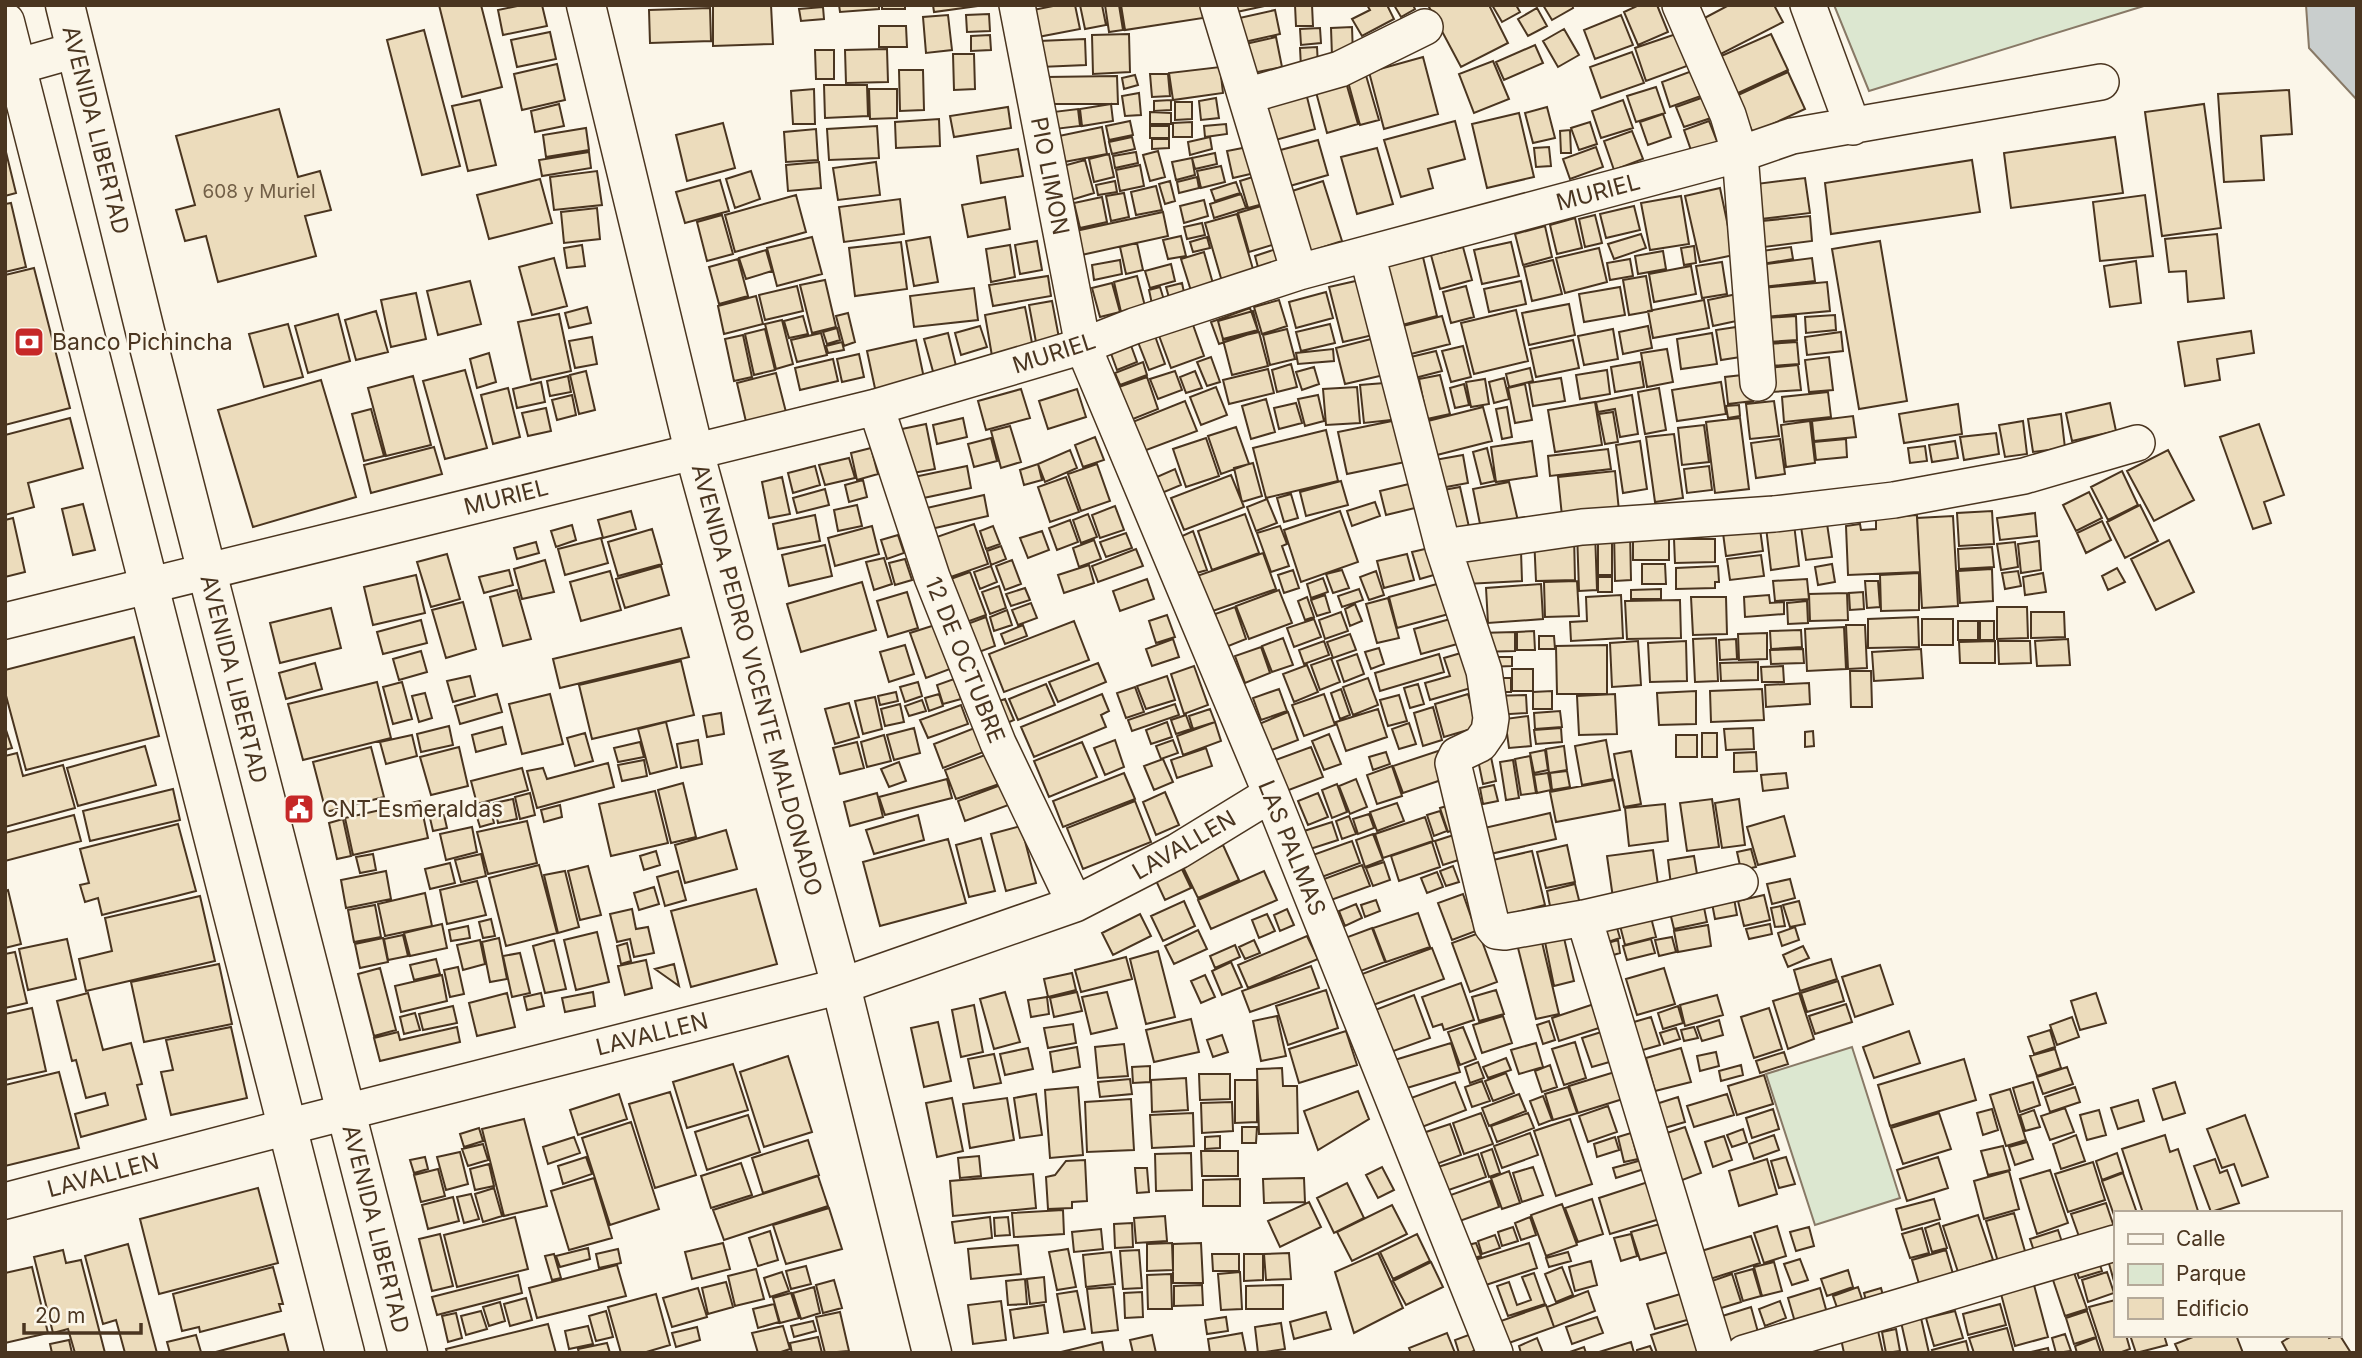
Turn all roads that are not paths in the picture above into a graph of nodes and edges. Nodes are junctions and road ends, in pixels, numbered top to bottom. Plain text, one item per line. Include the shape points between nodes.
1 (65, 5) edge
2 (586, 5) edge
3 (1017, 5) edge
4 (1218, 5) edge
5 (1680, 5) edge
6 (1808, 5) edge
7 (5, 22) edge
8 (1425, 27) dead end
9 (76, 50) junction
10 (11, 69) edge
11 (2101, 82) dead end
12 (1246, 96) junction
13 (1853, 127) junction
14 (1740, 154) junction
15 (1367, 254) junction
16 (1299, 272) junction
17 (1083, 346) junction
18 (1758, 383) dead end
19 (876, 407) junction
20 (2137, 443) dead end
21 (694, 451) junction
22 (1443, 547) junction
23 (206, 571) junction
24 (149, 585) junction
25 (5, 621) edge
26 (1271, 794) junction
27 (1740, 881) dead end
28 (1075, 904) junction
29 (1584, 918) junction
30 (841, 986) junction
31 (346, 1112) junction
32 (287, 1127) junction
33 (5, 1201) edge
34 (2114, 1243) edge
35 (345, 1353) edge
36 (408, 1353) edge
37 (932, 1353) edge
38 (1495, 1353) edge
39 (1716, 1353) edge
40 (1744, 1353) edge

1 - 9 street, AVENIDA LIBERTAD
2 - 21 street, AVENIDA PEDRO VICENTE MALDONADO
3 - 17 street, PIO LIMON
4 - 12 street
5 - 14 street
6 - 13 street
7 - 10 street
8 - 12 street via 1340,69
9 - 10 street
9 - 23 street, AVENIDA LIBERTAD
10 - 24 street
11 - 13 street, MURIEL
12 - 16 street
13 - 14 street, MURIEL via 1792,136
14 - 15 street, MURIEL
14 - 18 street
15 - 16 street, MURIEL
15 - 22 street
16 - 17 street, MURIEL
17 - 19 street, MURIEL
17 - 26 street, LAS PALMAS
19 - 21 street, MURIEL
19 - 28 street, 12 DE OCTUBRE via 932,577 988,718
20 - 22 street via 2024,476 1894,500 1774,514 1582,527
21 - 23 street, MURIEL
21 - 30 street, AVENIDA PEDRO VICENTE MALDONADO
22 - 29 street via 1484,671 1491,718 1485,739 1457,755 1453,763 1489,920 1496,931 1505,932
23 - 24 street, MURIEL
23 - 31 street, AVENIDA LIBERTAD
24 - 25 street, MURIEL
24 - 32 street
26 - 28 street, LAVALLEN via 1178,851
26 - 38 street, LAS PALMAS
27 - 29 street
28 - 30 street, LAVALLEN
29 - 39 street
30 - 31 street, LAVALLEN
30 - 37 street, AVENIDA PEDRO VICENTE MALDONADO
31 - 32 street, LAVALLEN
31 - 36 street, AVENIDA LIBERTAD
32 - 33 street, LAVALLEN
32 - 35 street
34 - 40 street

